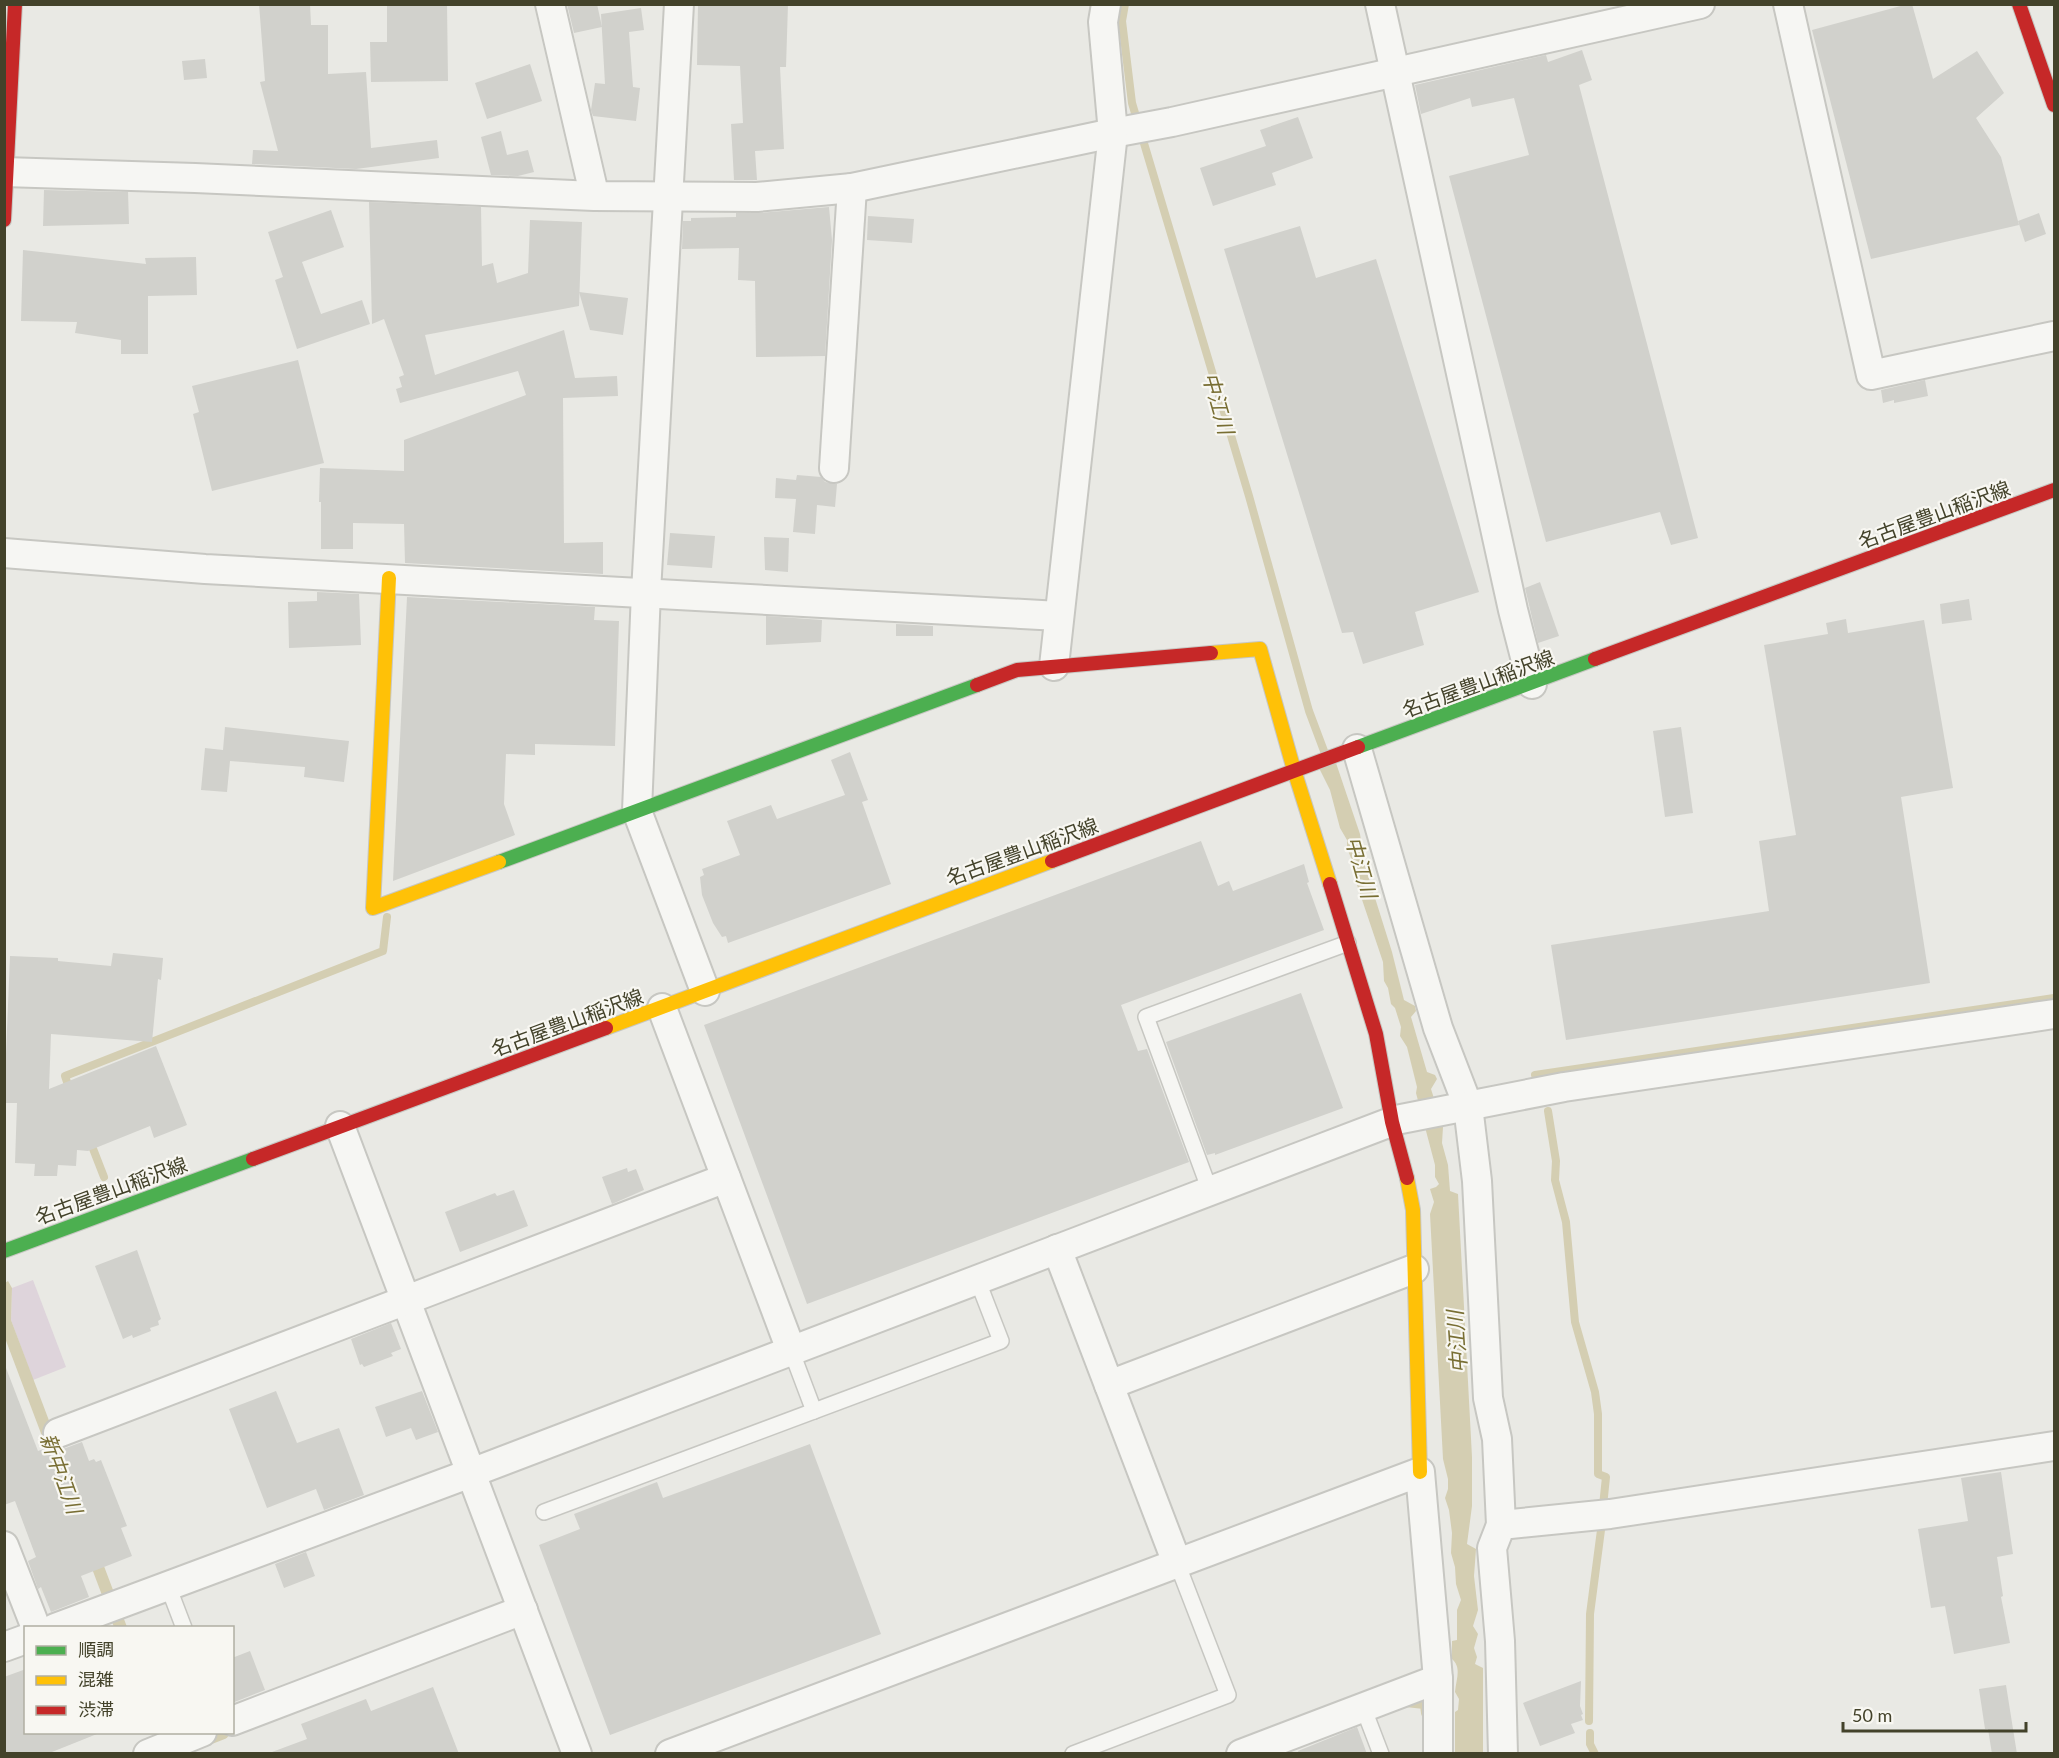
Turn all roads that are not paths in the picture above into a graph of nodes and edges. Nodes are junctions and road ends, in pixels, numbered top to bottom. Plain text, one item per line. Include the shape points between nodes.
1 (15, 4) edge
2 (550, 4) edge
3 (679, 4) edge
4 (1106, 4) edge
5 (1380, 4) edge
6 (1700, 4) edge
7 (1788, 4) edge
8 (2019, 4) edge
9 (1394, 73) junction
10 (2055, 105) edge
11 (1114, 132) junction
12 (6, 172) edge
13 (592, 185) dead end
14 (852, 188) junction
15 (668, 197) junction
16 (4, 220) edge
17 (2055, 336) edge
18 (834, 468) dead end
19 (2055, 490) edge
20 (4, 553) edge
21 (389, 578) junction
22 (646, 592) junction
23 (1059, 616) junction
24 (1054, 666) junction
25 (1532, 684) junction
26 (1355, 749) junction
27 (1296, 770) junction
28 (637, 811) junction
29 (1348, 943) junction
30 (705, 991) junction
31 (662, 1008) junction
32 (2055, 1014) edge
33 (1462, 1108) junction
34 (1394, 1121) junction
35 (340, 1126) junction
36 (726, 1178) junction
37 (1210, 1191) junction
38 (5, 1249) edge
39 (1057, 1249) junction
40 (1414, 1269) junction
41 (977, 1279) junction
42 (406, 1300) junction
43 (791, 1350) junction
44 (1109, 1385) junction
45 (814, 1411) junction
46 (58, 1433) dead end
47 (2055, 1446) edge
48 (1420, 1472) junction
49 (471, 1473) junction
50 (544, 1512) dead end
51 (1502, 1525) junction
52 (4, 1546) edge
53 (1178, 1563) junction
54 (168, 1586) junction
55 (523, 1610) junction
56 (35, 1626) edge
57 (60, 1626) edge
58 (183, 1626) edge
59 (24, 1640) edge
60 (4, 1647) edge
61 (1438, 1679) junction
62 (1363, 1707) junction
63 (234, 1720) edge
64 (577, 1754) edge
65 (670, 1754) edge
66 (1073, 1754) edge
67 (1241, 1754) edge
68 (1381, 1754) edge
69 (1438, 1754) edge
70 (1503, 1754) edge

1 - 12 street
2 - 13 street
3 - 15 street
4 - 11 street via 1104,22
5 - 9 street
6 - 9 street
7 - 17 street via 1871,375
8 - 10 street
9 - 11 street
9 - 25 street
11 - 14 street
11 - 23 street
12 - 15 street
12 - 16 street
14 - 15 street via 757,197
14 - 18 street
15 - 22 street
19 - 25 street, 名古屋豊山稲沢線
20 - 21 street
21 - 22 street
21 - 28 street via 373,908
22 - 23 street
22 - 28 street
23 - 24 street
24 - 27 street via 1260,649
24 - 28 street via 1017,670
25 - 26 street, 名古屋豊山稲沢線
26 - 27 street, 名古屋豊山稲沢線
26 - 33 street
27 - 29 street
27 - 30 street, 名古屋豊山稲沢線
28 - 30 street
29 - 34 street via 1376,1034
29 - 37 lane via 1146,1017
30 - 31 street, 名古屋豊山稲沢線
31 - 35 street, 名古屋豊山稲沢線
31 - 36 street
32 - 33 street via 1564,1087
33 - 34 street
33 - 51 street via 1477,1181 1488,1398 1497,1439
34 - 37 street
34 - 40 street via 1413,1210
35 - 38 street, 名古屋豊山稲沢線
35 - 42 street
36 - 42 street
36 - 43 street
37 - 39 street
39 - 41 street
39 - 44 street
40 - 44 street
40 - 48 street
41 - 43 street
41 - 45 lane via 1000,1341
42 - 46 street
42 - 49 street
43 - 45 lane
43 - 49 street
44 - 53 street
45 - 50 lane
47 - 51 street via 1610,1514
48 - 53 street
48 - 61 street
49 - 54 street
49 - 55 street
51 - 70 street via 1492,1548 1500,1641
52 - 56 street
53 - 65 street
53 - 66 lane via 1228,1695
54 - 57 street
54 - 58 lane
55 - 63 street
55 - 64 street
59 - 60 street
61 - 62 street
61 - 69 street
62 - 67 street
62 - 68 lane

